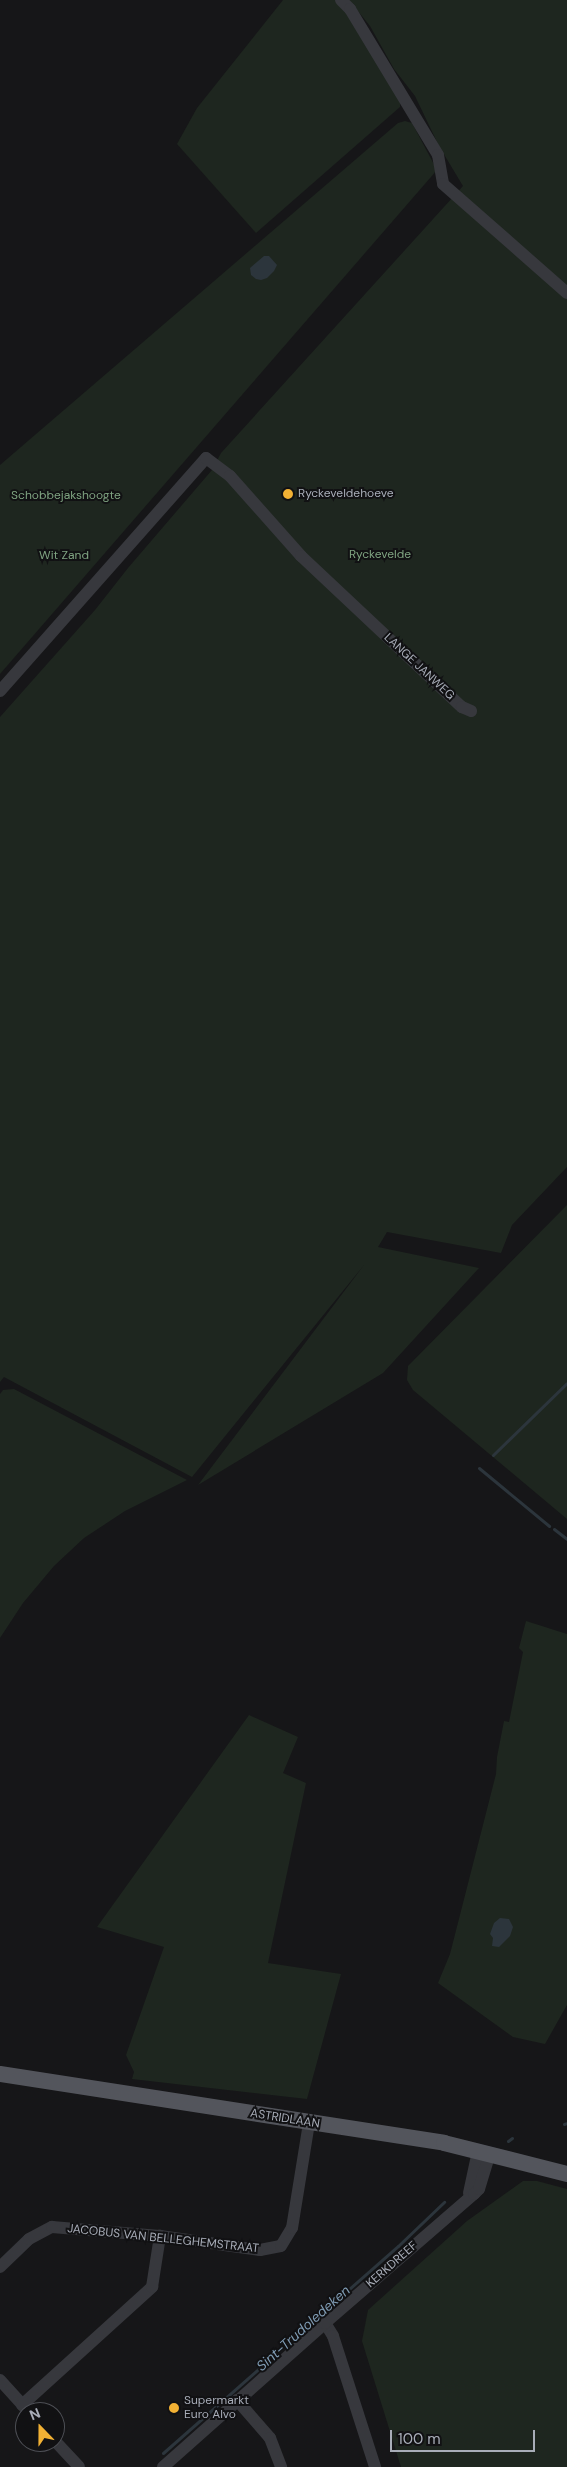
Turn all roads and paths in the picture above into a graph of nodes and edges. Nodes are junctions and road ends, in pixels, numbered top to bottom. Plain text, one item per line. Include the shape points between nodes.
1 (341, 0) edge
2 (567, 293) edge
3 (0, 691) edge
4 (471, 711) dead end
5 (0, 2074) edge
6 (309, 2123) junction
7 (484, 2153) junction
8 (567, 2174) edge
9 (160, 2236) junction
10 (0, 2268) edge
11 (325, 2323) junction
12 (0, 2380) edge
13 (237, 2400) junction
14 (20, 2402) edge
15 (31, 2402) edge
16 (65, 2452) edge
17 (279, 2466) edge
18 (78, 2467) edge
19 (163, 2467) edge
20 (375, 2467) edge

1 - 2 street via 359,22 438,155 443,184
3 - 4 street, LANGE JANWEG via 206,458 230,476 301,556
5 - 6 main road, ASTRIDLAAN
6 - 7 main road, ASTRIDLAAN via 444,2143
6 - 9 street, JACOBUS VAN BELLEGHEMSTRAAT via 292,2228 281,2246 260,2250
7 - 8 main road, ASTRIDLAAN
7 - 11 street, KERKDREEF via 464,2202
9 - 10 street, JACOBUS VAN BELLEGHEMSTRAAT via 52,2227 29,2239
9 - 15 street via 152,2287
11 - 13 street, KERKDREEF
11 - 20 street via 333,2336
12 - 14 street
13 - 17 street via 270,2438
13 - 19 street, KERKDREEF
16 - 18 street

